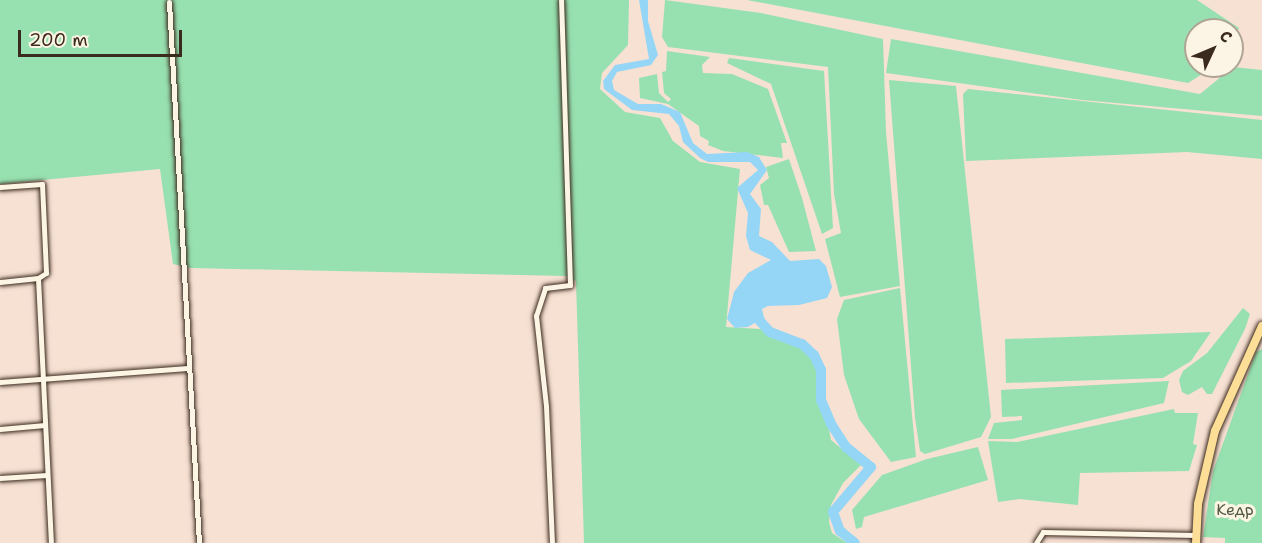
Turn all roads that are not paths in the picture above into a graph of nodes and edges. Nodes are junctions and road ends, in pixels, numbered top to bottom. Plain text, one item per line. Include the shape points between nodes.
1 (561, 0) edge
2 (169, 2) dead end
3 (0, 187) edge
4 (38, 278) junction
5 (0, 282) edge
6 (1262, 326) edge
7 (187, 368) junction
8 (43, 379) junction
9 (0, 382) edge
10 (45, 425) junction
11 (0, 429) edge
12 (47, 475) junction
13 (0, 478) edge
14 (1141, 534) junction
15 (1196, 539) edge
16 (51, 543) edge
17 (199, 543) edge
18 (552, 543) edge
19 (1036, 543) edge
20 (1140, 543) edge

1 - 18 street via 570,285 545,288 536,316 546,405
2 - 7 street
3 - 4 street via 42,184 46,273
4 - 5 street
4 - 8 street
6 - 15 main road via 1215,431 1202,483
7 - 8 street
7 - 17 street
8 - 9 street
8 - 10 street
10 - 11 street
10 - 12 street
12 - 13 street
12 - 16 street
14 - 15 street
14 - 19 street via 1042,532
14 - 20 street

